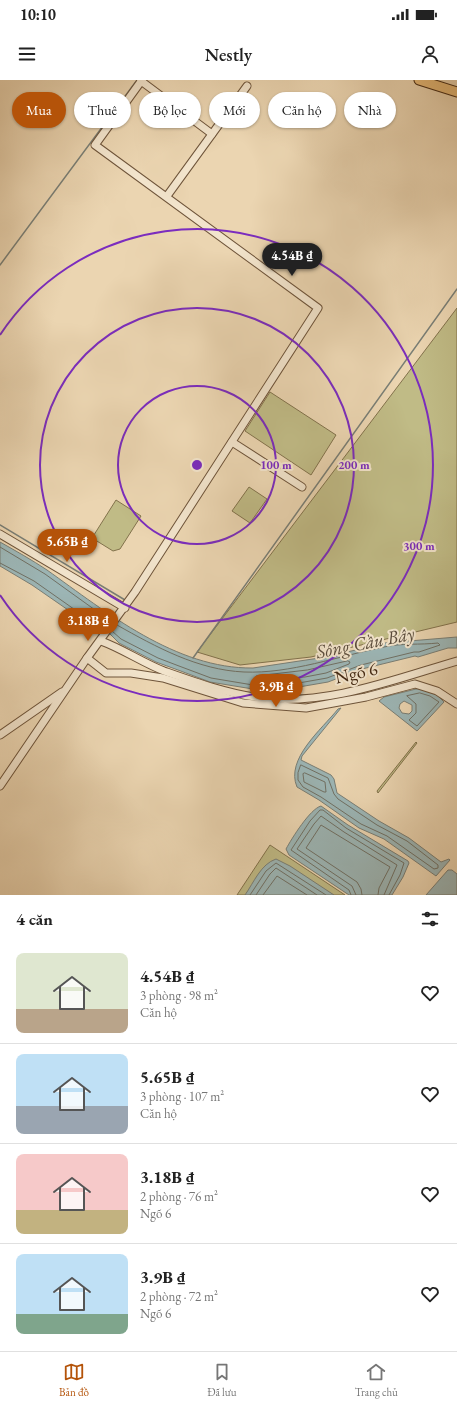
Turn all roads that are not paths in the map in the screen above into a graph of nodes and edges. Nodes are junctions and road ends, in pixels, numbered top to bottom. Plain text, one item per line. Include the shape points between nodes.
1 (142, 80) edge
2 (420, 80) edge
3 (247, 86) dead end
4 (457, 92) edge
5 (212, 134) junction
6 (167, 196) junction
7 (232, 442) junction
8 (302, 488) dead end
9 (0, 534) edge
10 (125, 608) junction
11 (102, 640) junction
12 (88, 658) junction
13 (457, 661) edge
14 (66, 690) junction
15 (457, 704) edge
16 (0, 735) edge
17 (0, 786) edge

1 - 5 street
1 - 6 street via 96,145
2 - 4 main road
3 - 5 street
5 - 6 street
6 - 7 street via 318,308
7 - 8 street
7 - 10 street
9 - 10 street
10 - 11 street
11 - 12 street
11 - 13 street, Ngõ 6 via 159,669 243,695 278,699 349,691
12 - 14 street
12 - 15 street via 106,673 131,673 163,678 243,703 306,708 366,697 415,684 437,691
14 - 16 street
14 - 17 street

